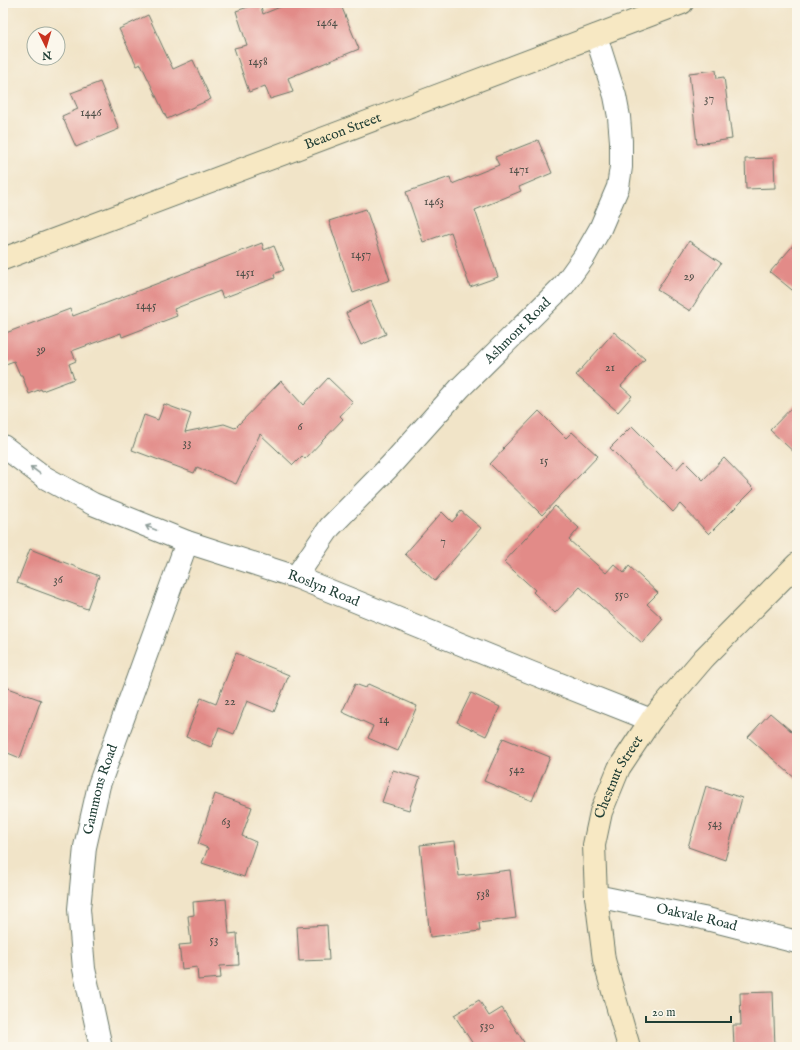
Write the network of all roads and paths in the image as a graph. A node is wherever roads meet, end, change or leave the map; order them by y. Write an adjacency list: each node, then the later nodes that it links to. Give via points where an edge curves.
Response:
1 (682, 3): 2 (main road, Beacon Street)
2 (596, 36): 3 (main road, Beacon Street); 7 (street, Ashmont Road, via 614,96 621,141 618,186 600,229 564,285 460,388 330,527)
3 (3, 259)
4 (3, 446): 5 (street, Roslyn Road, one-way to 4, via 93,504 44,477)
5 (187, 542): 7 (street, Roslyn Road); 11 (street, Gammons Road, via 99,785 85,847 80,909 84,969)
6 (797, 564): 8 (main road, Chestnut Street, via 704,658)
7 (296, 577): 8 (street, Roslyn Road)
8 (651, 720): 9 (main road, Chestnut Street, via 619,768 601,812 594,845)
9 (596, 896): 10 (street, Oakvale Road, via 703,918); 12 (main road, Chestnut Street, via 604,960)
10 (797, 942)
11 (101, 1047)
12 (629, 1047)

